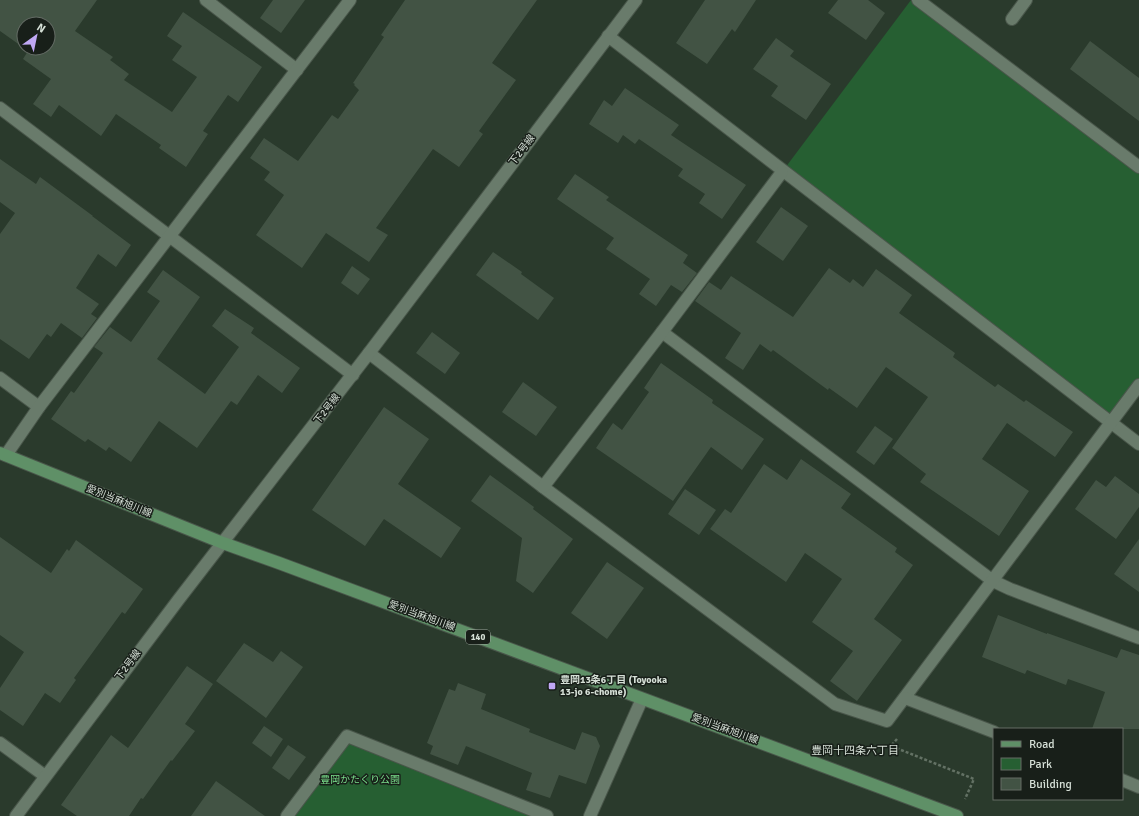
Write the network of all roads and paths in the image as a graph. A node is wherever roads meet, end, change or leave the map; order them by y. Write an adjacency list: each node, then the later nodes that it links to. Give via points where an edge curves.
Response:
1 (206, 0): 8 (street)
2 (350, 0): 8 (street)
3 (636, 0): 7 (street, 下2号線)
4 (918, 0): 10 (street)
5 (1026, 0): 6 (street)
6 (1012, 18)
7 (608, 36): 11 (street); 14 (street, 下2号線)
8 (297, 70): 12 (street)
9 (0, 108): 12 (street)
10 (1139, 167)
11 (782, 172): 13 (street); 19 (street)
12 (170, 236): 15 (street); 18 (street)
13 (662, 332): 22 (street); 24 (street)
14 (369, 353): 15 (street, 下2号線); 22 (street)
15 (353, 374): 23 (street, 下2号線)
16 (0, 378): 18 (street)
17 (1139, 385): 19 (street)
18 (39, 407): 21 (street)
19 (1110, 423): 20 (street); 24 (street)
20 (1139, 444)
21 (3, 454): 23 (main road, 愛別当麻旭川線 / 140)
22 (543, 487): 26 (street, via 835,704 887,721)
23 (223, 543): 27 (main road, 愛別当麻旭川線 / 140); 31 (street, 下2号線)
24 (993, 581): 25 (street); 26 (street)
25 (1139, 638)
26 (905, 698): 28 (street)
27 (642, 699): 38 (street); 39 (main road, 愛別当麻旭川線 / 140)
28 (993, 732)
29 (0, 743): 31 (street)
30 (891, 746): 32 (path)
31 (45, 776): 35 (street, 下2号線)
32 (974, 779)
33 (1123, 780): 34 (street)
34 (1139, 787)
35 (16, 816)
36 (287, 816): 37 (street, via 347,736)
37 (547, 816)
38 (590, 816)
39 (958, 816)

